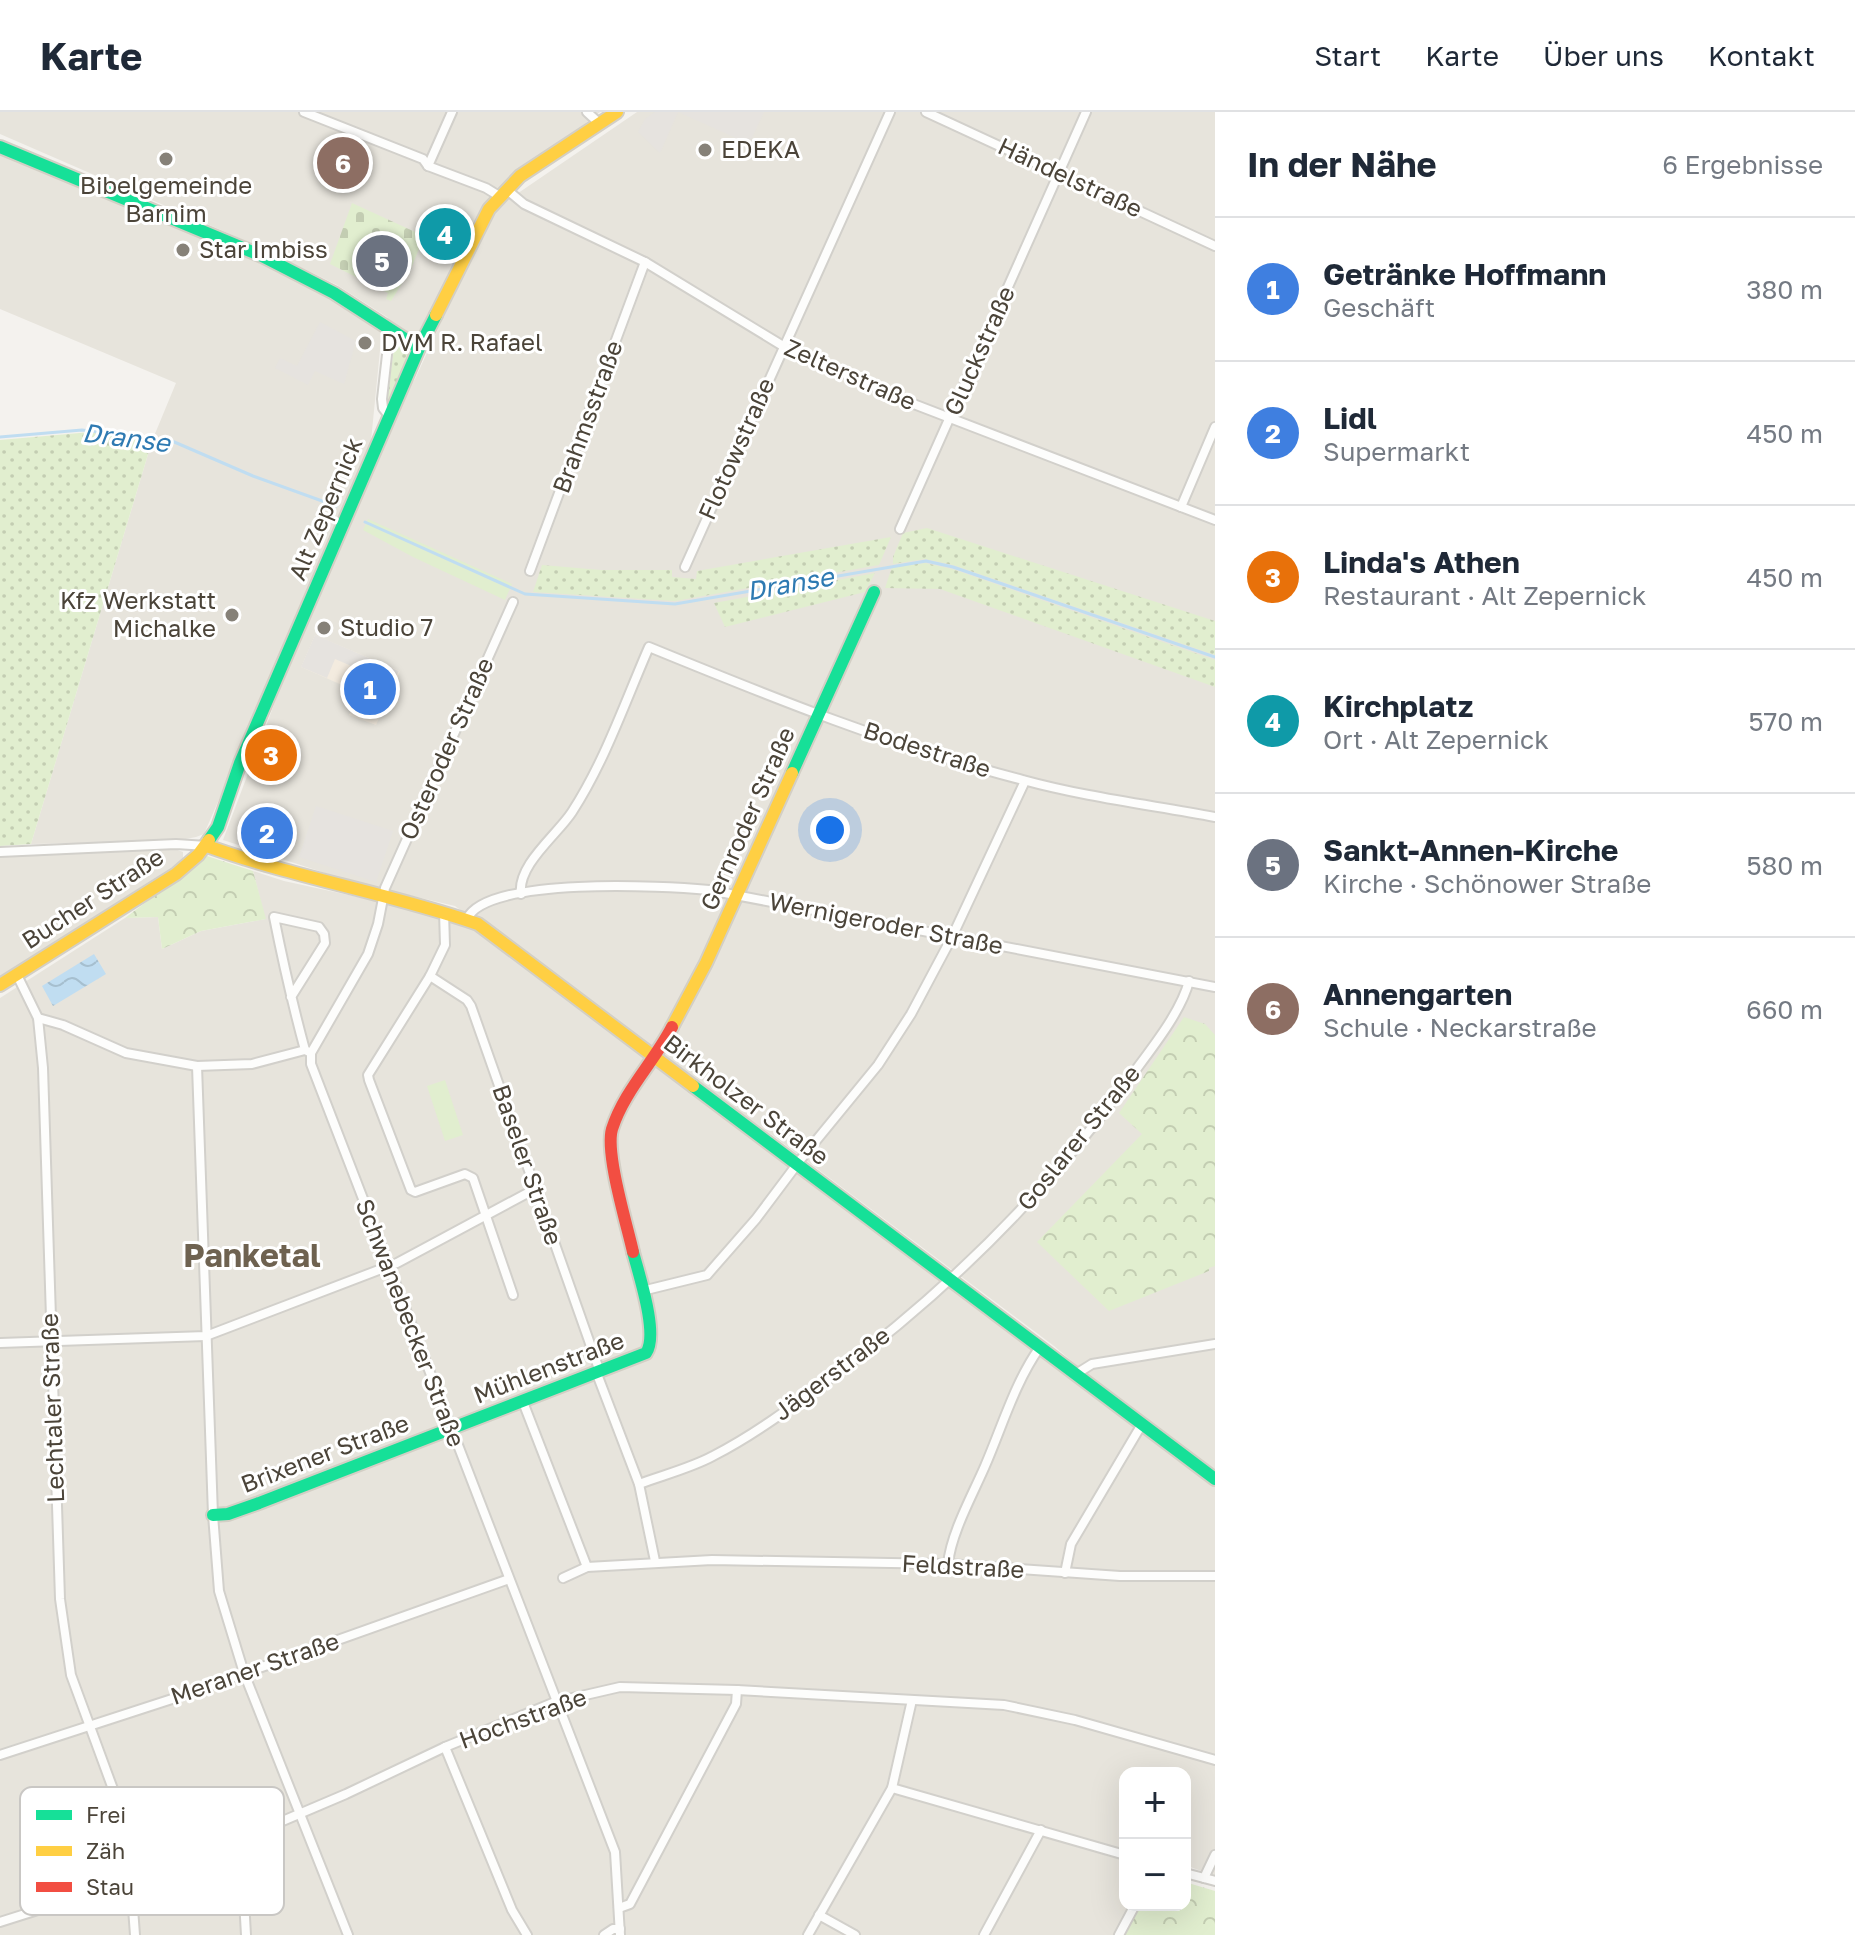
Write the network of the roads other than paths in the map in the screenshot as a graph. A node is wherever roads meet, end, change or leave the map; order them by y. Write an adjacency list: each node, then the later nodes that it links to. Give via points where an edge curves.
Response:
1 (304, 112): 10 (street, Zelterstraße, via 423,159)
2 (452, 112): 10 (street)
3 (587, 112): 8 (street)
4 (617, 112): 8 (street)
5 (890, 112): 16 (street, Flotowstraße)
6 (926, 112): 11 (street, Händelstraße)
7 (1086, 112): 11 (street, Gluckstraße)
8 (600, 124): 12 (street)
9 (0, 147): 15 (street, via 262,256)
10 (428, 166): 12 (street, Zelterstraße)
11 (1059, 173): 13 (street, Händelstraße); 19 (street, Gluckstraße)
12 (502, 193): 14 (street, Zelterstraße); 17 (street, Alt Zepernick)
13 (1215, 246)
14 (645, 262): 16 (street, Zelterstraße); 25 (street, Brahmsstraße)
15 (392, 331): 17 (street); 18 (street, via 382,399)
16 (783, 346): 19 (street, Zelterstraße); 24 (street, Flotowstraße)
17 (419, 348): 18 (street, Alt Zepernick)
18 (390, 417): 31 (street, Alt Zepernick)
19 (950, 418): 21 (street, Zelterstraße); 23 (street, Gluckstraße)
20 (1215, 427): 21 (street)
21 (1181, 507): 22 (street, Zelterstraße)
22 (1215, 520)
23 (900, 529)
24 (685, 567)
25 (530, 571)
26 (874, 592): 28 (street, Gernroder Straße)
27 (513, 602): 35 (street, Osteroder Straße)
28 (818, 714): 29 (street, Bodestraße); 33 (street, Bodestraße, via 649,647 586,788 522,874); 34 (street, Gernroder Straße)
29 (1025, 781): 30 (street, Bodestraße); 38 (street)
30 (1215, 817)
31 (207, 846): 32 (street); 35 (street, Birkholzer Straße); 39 (street, Bucher Straße, via 176,874)
32 (0, 852)
33 (521, 894): 34 (street, Wernigeroder Straße, via 627,886); 37 (street, Wernigeroder Straße, via 479,905)
34 (737, 896): 38 (street, Wernigeroder Straße); 47 (street, Gernroder Straße, via 693,990)
35 (382, 897): 36 (street, Birkholzer Straße); 46 (street, Osteroder Straße, via 368,954)
36 (444, 912): 37 (street, Birkholzer Straße); 40 (street, via 445,945)
37 (467, 919): 47 (street, Birkholzer Straße)
38 (952, 937): 41 (street, Wernigeroder Straße); 49 (street, via 878,1065)
39 (17, 975): 42 (street, Bucher Straße); 45 (street)
40 (430, 976): 50 (street, Baseler Straße, via 471,1006); 51 (street, via 369,1080 411,1190 470,1175)
41 (1189, 981): 43 (street, Wernigeroder Straße); 53 (street, Goslarer Straße, via 1142,1061 1079,1145)
42 (0, 985)
43 (1215, 987)
44 (291, 997): 44 (street, Schwanebecker Straße, via 284,970 274,917 319,927 324,934 325,943); 46 (street, Schwanebecker Straße)
45 (38, 1018): 48 (street, via 126,1053); 57 (street, Lechtaler Straße)
46 (308, 1052): 48 (street, via 252,1064); 52 (street, Schwanebecker Straße)
47 (653, 1058): 49 (street, Birkholzer Straße); 54 (street, Mühlenstraße, via 618,1114 610,1140)
48 (197, 1066): 56 (street)
49 (796, 1164): 53 (street, Birkholzer Straße); 54 (street, via 707,1275)
50 (535, 1189): 51 (street); 61 (street, Baseler Straße)
51 (487, 1215): 52 (street); 55 (street)
52 (389, 1266): 56 (street); 65 (street, Schwanebecker Straße)
53 (951, 1280): 60 (street, Birkholzer Straße); 67 (street, Jägerstraße, via 836,1374 711,1458)
54 (642, 1291): 61 (street, Mühlenstraße, via 651,1346 636,1359)
55 (513, 1295)
56 (206, 1336): 57 (street); 68 (street)
57 (50, 1342): 58 (street); 80 (street, Lechtaler Straße, via 60,1599 71,1675)
58 (0, 1343)
59 (1215, 1344): 62 (street, via 1092,1364)
60 (1040, 1347): 62 (street, Birkholzer Straße); 70 (street, via 977,1485)
61 (598, 1373): 63 (street, Mühlenstraße); 67 (street, Baseler Straße)
62 (1076, 1374): 64 (street, Birkholzer Straße)
63 (523, 1402): 65 (street, Mühlenstraße); 71 (street)
64 (1142, 1424): 66 (street, Birkholzer Straße); 72 (street, via 1071,1544)
65 (452, 1430): 68 (street, Brixener Straße, via 259,1503); 75 (street, Schwanebecker Straße)
66 (1215, 1479)
67 (639, 1484): 69 (street, Baseler Straße)
68 (213, 1515): 76 (street, via 219,1591)
69 (655, 1561): 70 (street, Feldstraße); 71 (street, Feldstraße)
70 (948, 1564): 72 (street, Feldstraße)
71 (587, 1567): 74 (street)
72 (1065, 1573): 73 (street, Feldstraße)
73 (1215, 1576)
74 (563, 1578)
75 (509, 1579): 76 (street, Meraner Straße); 79 (street, Schwanebecker Straße)
76 (244, 1673): 80 (street, Meraner Straße); 86 (street)
77 (737, 1690): 78 (street, Hochstraße); 79 (street, Hochstraße, via 620,1687); 94 (street, via 736,1704 630,1904)
78 (912, 1700): 83 (street, Hochstraße, via 1037,1710); 85 (street)
79 (555, 1702): 81 (street, Hochstraße); 94 (street, Schwanebecker Straße, via 615,1852)
80 (90, 1726): 82 (street, Meraner Straße); 84 (street, Lechtaler Straße)
81 (445, 1747): 86 (street, Hochstraße); 105 (street)
82 (0, 1755)
83 (1215, 1760)
84 (114, 1787)
85 (892, 1788): 88 (street); 99 (street)
86 (299, 1814): 87 (street, Hochstraße); 104 (street)
87 (284, 1820)
88 (1041, 1830): 89 (street); 109 (street)
89 (1119, 1853)
90 (1215, 1855): 92 (street)
91 (1191, 1875): 92 (street)
92 (1204, 1878): 93 (street)
93 (1215, 1881)
94 (619, 1908): 101 (street, Schwanebecker Straße)
95 (1132, 1911): 110 (street)
96 (22, 1915): 100 (street, Hochstraße)
97 (134, 1915): 102 (street)
98 (245, 1915): 103 (street)
99 (819, 1915): 107 (street); 108 (street)
100 (0, 1922)
101 (620, 1932): 106 (street, via 613,1929)
102 (135, 1935)
103 (246, 1935)
104 (348, 1935)
105 (527, 1935)
106 (604, 1935)
107 (808, 1935)
108 (855, 1935)
109 (984, 1935)
110 (1119, 1935)

